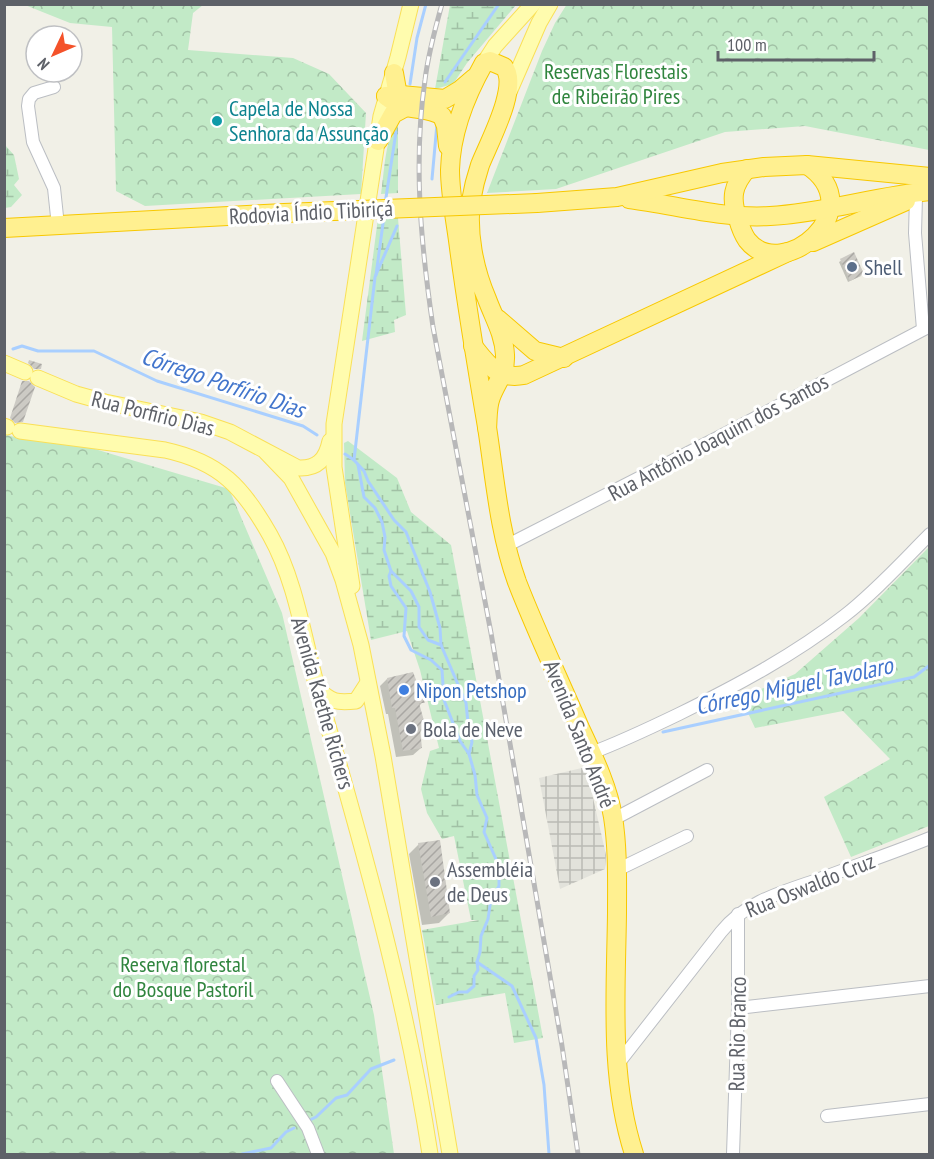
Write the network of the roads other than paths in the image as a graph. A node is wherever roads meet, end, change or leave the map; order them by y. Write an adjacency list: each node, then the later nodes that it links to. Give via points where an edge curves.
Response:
1 (411, 4): 5 (main road)
2 (533, 4): 4 (main road, via 495,46)
3 (550, 4): 7 (main road)
4 (481, 69): 7 (highway, via 490,61 508,71); 8 (highway, via 460,90 444,99); 11 (highway, via 460,117)
5 (394, 73): 8 (highway)
6 (54, 87): 23 (street, via 34,93 28,106 33,142 54,188)
7 (506, 98): 29 (highway, via 479,167 470,222 476,267)
8 (397, 100): 9 (highway); 11 (highway, Avenida Santo André, via 442,116)
9 (378, 141): 38 (main road, Avenida Kaethe Richers)
10 (807, 165): 12 (highway, Rodovia Índio Tibiriçá); 13 (highway, Rodovia Índio Tibiriçá); 14 (highway)
11 (450, 169): 32 (highway, Avenida Santo André)
12 (747, 169): 15 (highway); 17 (highway, Rodovia Índio Tibiriçá)
13 (930, 177)
14 (827, 186): 18 (highway); 20 (highway, via 821,202)
15 (733, 195): 21 (highway); 22 (highway, via 744,206)
16 (919, 196): 18 (highway, Rodovia Índio Tibiriçá, via 908,193); 26 (highway); 30 (street, via 909,213 915,233)
17 (617, 197): 19 (highway, Rodovia Índio Tibiriçá); 23 (highway, Rodovia Índio Tibiriçá, bridge)
18 (830, 210): 20 (highway, Rodovia Índio Tibiriçá); 26 (highway, via 826,223)
19 (708, 212): 21 (highway, Rodovia Índio Tibiriçá); 25 (highway, via 731,222)
20 (806, 213): 22 (highway, Rodovia Índio Tibiriçá)
21 (737, 216): 22 (highway, Rodovia Índio Tibiriçá); 25 (highway)
22 (769, 217)
23 (58, 226): 24 (highway, Rodovia Índio Tibiriçá)
24 (4, 228)
25 (746, 238): 27 (highway, via 765,251); 28 (highway, via 744,265)
26 (809, 244): 27 (highway)
27 (788, 252): 28 (highway)
28 (732, 280): 33 (highway)
29 (495, 316): 31 (highway); 33 (highway, via 535,351)
30 (926, 328): 43 (street, Rua Antônio Joaquim dos Santos)
31 (504, 343): 32 (highway, via 500,350 488,354); 36 (highway)
32 (472, 344): 36 (highway); 40 (highway, Avenida Santo André)
33 (564, 358): 36 (highway, via 524,375)
34 (4, 363): 35 (main road, Rua Porfirio Dias)
35 (28, 374): 37 (main road, via 12,372); 41 (main road, Rua Porfirio Dias, via 76,394 201,422 230,432)
36 (503, 375): 40 (highway, Avenida Santo André, via 490,399)
37 (4, 376)
38 (334, 424): 41 (main road, via 326,455 314,467 298,468); 44 (main road, Avenida Kaethe Richers, via 334,467)
39 (11, 428): 46 (main road, Avenida Kaethe Richers, via 183,454 231,479 271,536 286,568)
40 (487, 429): 43 (highway, Avenida Santo André)
41 (266, 452): 44 (main road, Avenida Kaethe Richers, via 291,478 333,553)
42 (930, 534): 47 (street, via 864,599 810,640 718,695 618,744)
43 (507, 546): 47 (highway, Avenida Santo André, via 528,609)
44 (361, 645): 45 (main road, Avenida Kaethe Richers)
45 (368, 684): 46 (main road, via 356,701 346,702 329,700); 62 (main road, Avenida Kaethe Richers, via 386,768)
46 (317, 688): 61 (main road, Avenida Kaethe Richers, via 389,950)
47 (591, 753): 49 (highway, Avenida Santo André)
48 (707, 770): 49 (street)
49 (614, 819): 52 (highway, Avenida Santo André)
50 (687, 836): 52 (street)
51 (930, 838): 53 (street, Rua Oswaldo Cruz, via 779,894)
52 (617, 870): 56 (highway, Avenida Santo André)
53 (738, 914): 55 (street, Rua Rio Branco); 56 (street, Rua Oswaldo Cruz)
54 (930, 986): 55 (street)
55 (738, 1008): 64 (street, Rua Rio Branco)
56 (617, 1066): 63 (highway, Avenida Santo André)
57 (277, 1081): 60 (street, via 308,1128)
58 (930, 1104): 59 (street)
59 (827, 1116)
60 (318, 1155)
61 (430, 1155)
62 (450, 1155)
63 (634, 1155)
64 (734, 1155)

